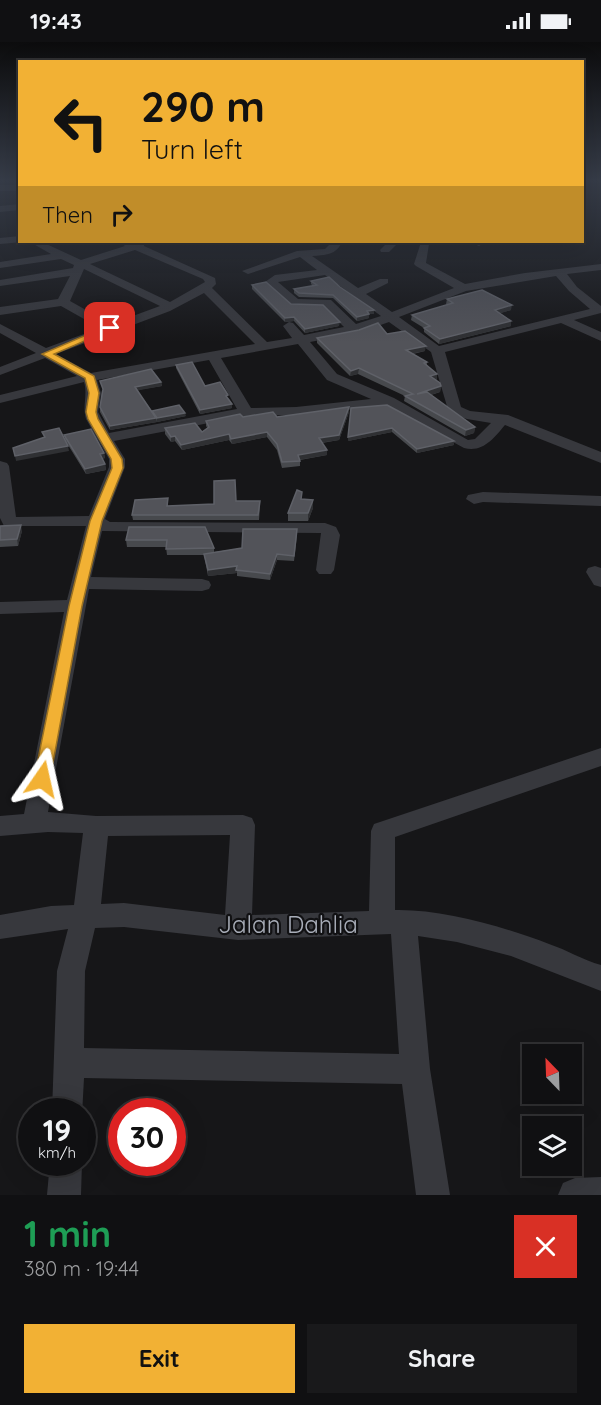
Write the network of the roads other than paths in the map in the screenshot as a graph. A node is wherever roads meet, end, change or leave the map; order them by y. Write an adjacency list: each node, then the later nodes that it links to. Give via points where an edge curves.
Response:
1 (18, 239): 2 (street)
2 (0, 241)
3 (37, 243): 10 (street)
4 (336, 243): 9 (street, via 327,252)
5 (393, 243): 8 (street)
6 (131, 244): 12 (street); 19 (street, via 207,277 211,280)
7 (424, 244): 20 (street, via 420,264)
8 (385, 250)
9 (301, 253): 14 (street); 16 (street)
10 (64, 255): 11 (street); 12 (street)
11 (0, 265)
12 (79, 267): 18 (street); 22 (street); 23 (street)
13 (601, 267): 15 (street)
14 (248, 271)
15 (558, 271): 20 (street); 25 (street)
16 (325, 272): 21 (street); 31 (street, via 275,278 271,282 295,303 330,305)
17 (384, 281): 21 (street)
18 (0, 282)
19 (205, 288): 23 (street); 34 (street)
20 (463, 288): 26 (street)
21 (358, 294): 26 (street)
22 (63, 302): 24 (street); 30 (street)
23 (169, 306): 30 (street)
24 (0, 311)
25 (600, 311): 27 (street)
26 (392, 316): 31 (street); 35 (street)
27 (562, 319): 32 (street); 35 (street)
28 (289, 326): 33 (street)
29 (0, 328): 36 (street)
30 (110, 328): 36 (street)
31 (354, 330): 33 (street)
32 (601, 337)
33 (301, 340): 34 (street); 41 (street, via 332,377)
34 (265, 346): 37 (street)
35 (437, 350): 43 (street, via 454,410)
36 (46, 354): 38 (street); 39 (street)
37 (213, 356): 39 (street); 42 (street)
38 (0, 370)
39 (89, 376): 40 (street); 44 (street, via 94,393 91,412)
40 (0, 399)
41 (389, 401): 42 (street, via 296,411); 43 (street, via 468,446 482,442)
42 (246, 411): 44 (street)
43 (503, 418): 45 (street)
44 (106, 438): 49 (street, via 117,459 117,468)
45 (601, 458)
46 (1, 466): 50 (street)
47 (474, 500): 48 (street, via 483,497)
48 (601, 501)
49 (96, 521): 50 (street); 51 (street, via 107,527 325,528 331,535); 52 (street)
50 (5, 523)
51 (325, 570)
52 (82, 583): 53 (street); 54 (street)
53 (202, 585)
54 (75, 606): 55 (street); 57 (street)
55 (0, 608)
56 (601, 757): 61 (street, via 383,831)
57 (34, 822): 58 (street); 59 (street)
58 (0, 826)
59 (96, 826): 60 (street); 63 (street, via 243,825)
60 (85, 916): 62 (street, Jalan Dahlia); 63 (street, Jalan Dahlia, via 124,915); 65 (street, via 71,970)
61 (393, 923): 63 (street, Jalan Dahlia); 64 (street, Jalan Dahlia, via 478,935 547,955); 66 (street)
62 (0, 927)
63 (238, 928)
64 (601, 978)
65 (69, 1063): 66 (street); 67 (street)
66 (415, 1069): 71 (street)
67 (68, 1098)
68 (65, 1176): 70 (street)
69 (601, 1194): 72 (street)
70 (64, 1195)
71 (433, 1195)
72 (576, 1195)

